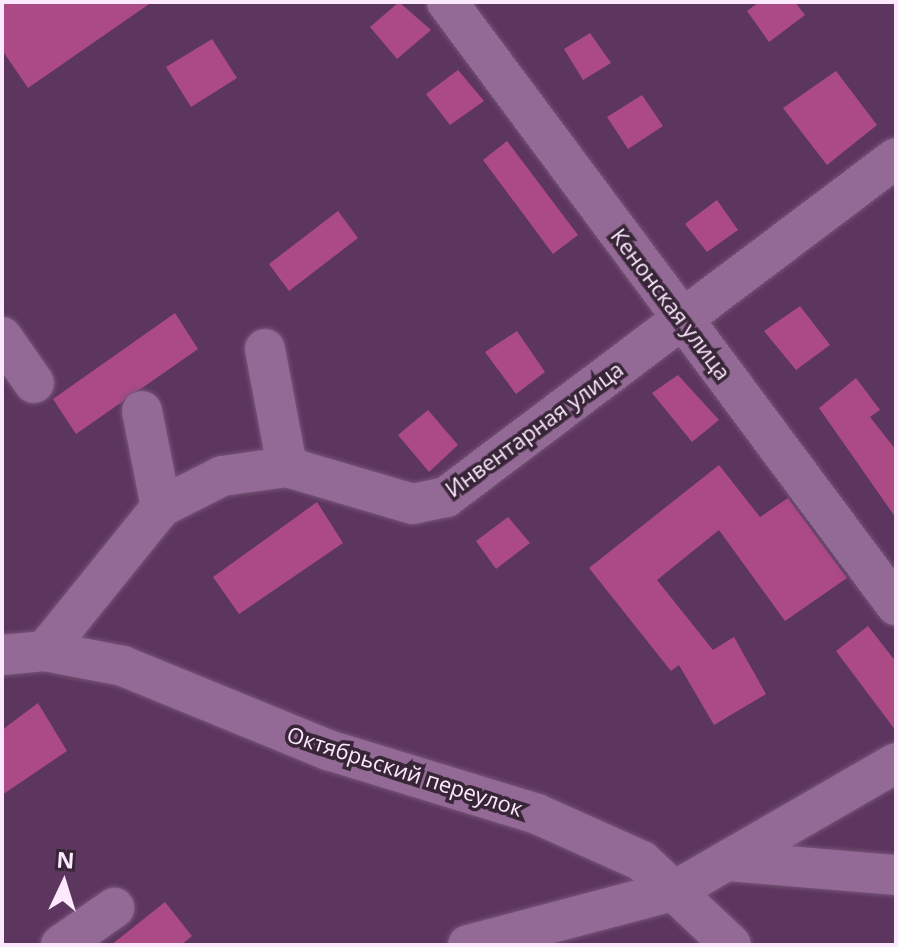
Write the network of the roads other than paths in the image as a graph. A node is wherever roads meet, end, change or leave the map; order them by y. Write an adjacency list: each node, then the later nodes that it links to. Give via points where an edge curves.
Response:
1 (447, 2): 3 (street, Кенонская улица)
2 (896, 158): 3 (street, Инвентарная улица)
3 (683, 319): 8 (street, Инвентарная улица, via 446,497 413,504); 10 (street, Кенонская улица)
4 (2, 337): 6 (street)
5 (265, 349): 8 (street)
6 (34, 383)
7 (142, 411): 9 (street)
8 (287, 467): 9 (street, Инвентарная улица, via 222,476)
9 (161, 507): 11 (street, Инвентарная улица)
10 (896, 605)
11 (45, 651): 12 (street, Октябрьский переулок); 16 (street, Октябрьский переулок, via 123,666 328,750 537,814 642,861)
12 (2, 655)
13 (896, 763): 14 (street)
14 (728, 861): 15 (street); 16 (street)
15 (896, 875)
16 (676, 890): 19 (street); 20 (street, Октябрьский переулок)
17 (114, 908): 18 (street)
18 (61, 945)
19 (468, 945)
20 (731, 945)

